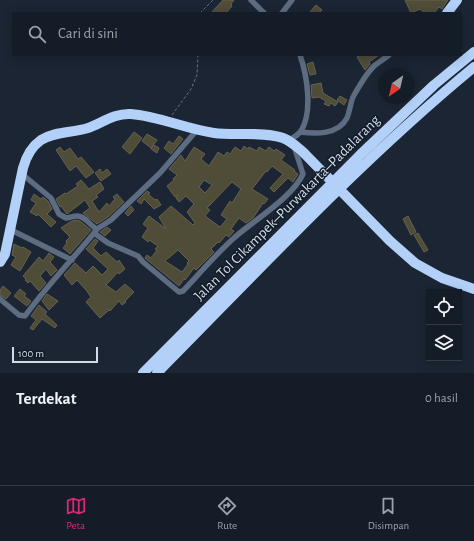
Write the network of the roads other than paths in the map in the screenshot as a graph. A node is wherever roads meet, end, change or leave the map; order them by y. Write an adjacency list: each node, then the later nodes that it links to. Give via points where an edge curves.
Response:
1 (251, 0): 4 (street)
2 (292, 0): 5 (street)
3 (457, 0): 6 (highway)
4 (263, 12)
5 (283, 12)
6 (448, 12)
7 (474, 52): 23 (highway, Jalan Tol Cikampek–Purwakarta–Padalarang, via 434,86 285,230)
8 (300, 56): 14 (street, via 307,78 308,97 305,123)
9 (388, 56): 14 (street, via 373,67 356,92 342,124 331,131)
10 (460, 56): 12 (highway)
11 (474, 67): 24 (highway, Jalan Tol Cikampek–Purwakarta–Padalarang, via 367,162)
12 (474, 72)
13 (197, 130): 15 (highway, via 235,135 273,135); 16 (highway, via 147,116 128,114 110,117 88,128 47,137 40,141 26,158); 18 (street, via 160,173 111,220)
14 (300, 132): 15 (street)
15 (291, 142): 18 (street, via 303,174 297,184 233,239 183,291 174,289 138,256 108,243); 21 (highway, via 414,263 442,278)
16 (21, 174): 17 (highway); 18 (street, via 51,198 60,214 66,218 83,217)
17 (9, 229): 19 (street); 20 (highway, via 5,254)
18 (95, 231): 19 (street)
19 (72, 260): 22 (street, via 25,316 19,315)
20 (0, 262)
21 (474, 289)
22 (0, 299)
23 (143, 373)
24 (157, 373)

